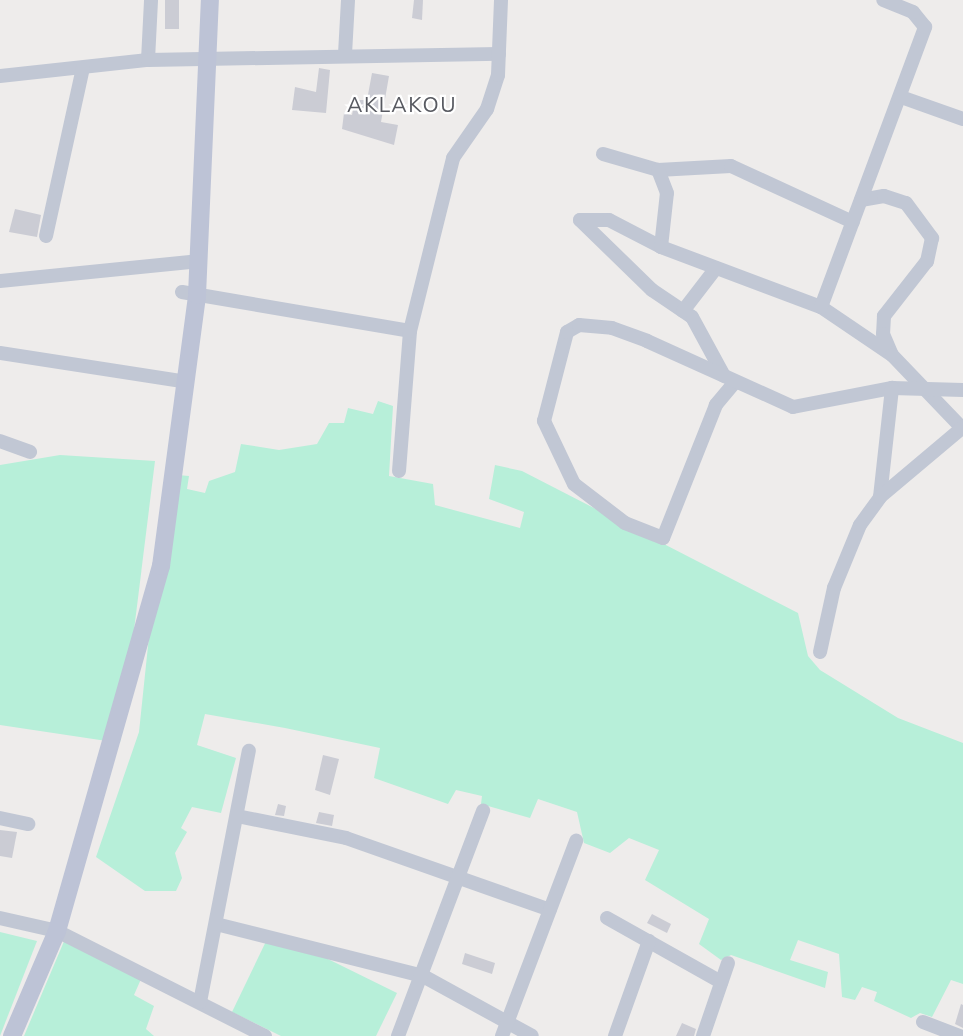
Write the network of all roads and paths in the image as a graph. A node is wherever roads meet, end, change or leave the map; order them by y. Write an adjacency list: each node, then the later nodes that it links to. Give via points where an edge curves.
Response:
1 (151, 0): 9 (street)
2 (210, 0): 8 (street)
3 (348, 0): 6 (street)
4 (501, 0): 7 (street)
5 (883, 0): 12 (street, via 913,12 925,27)
6 (345, 54): 7 (street); 8 (street)
7 (499, 54): 26 (street, via 487,109 453,158)
8 (209, 58): 9 (street); 20 (street)
9 (148, 60): 10 (street)
10 (82, 68): 11 (street); 18 (street)
11 (0, 76)
12 (901, 97): 13 (street); 16 (street)
13 (963, 119)
14 (603, 154): 15 (street)
15 (657, 170): 17 (street, via 732,166); 19 (street, via 667,193)
16 (861, 200): 17 (street); 28 (street, via 884,196 906,203 932,238 927,261 884,316 883,334)
17 (853, 222): 24 (street)
18 (46, 236)
19 (661, 247): 21 (street); 25 (street, via 609,220 580,219 652,290)
20 (200, 261): 22 (street); 23 (street)
21 (716, 268): 24 (street); 25 (street)
22 (0, 281)
23 (190, 294): 26 (street); 30 (street)
24 (821, 307): 28 (street)
25 (683, 311): 29 (street, via 702,330)
26 (410, 331): 37 (street)
27 (0, 353): 30 (street)
28 (892, 355): 31 (street)
29 (730, 379): 29 (street, via 612,328 575,326 567,332 544,421 574,484 625,524 663,538); 32 (street, via 793,407)
30 (187, 382): 51 (street, via 161,566)
31 (922, 386): 32 (street); 33 (street); 34 (street)
32 (892, 388): 38 (street)
33 (963, 390)
34 (963, 428): 38 (street)
35 (0, 441): 36 (street)
36 (30, 452)
37 (399, 471)
38 (880, 497): 39 (street, via 860,525 834,588)
39 (820, 652)
40 (249, 751): 42 (street)
41 (483, 811): 46 (street)
42 (237, 816): 46 (street, via 346,838); 50 (street)
43 (0, 818): 44 (street)
44 (28, 824)
45 (576, 841): 47 (street)
46 (458, 878): 47 (street); 54 (street)
47 (550, 910): 58 (street)
48 (0, 918): 51 (street)
49 (607, 918): 52 (street)
50 (216, 924): 54 (street); 56 (street)
51 (57, 931): 56 (street); 59 (street)
52 (648, 941): 55 (street); 63 (street)
53 (728, 963): 55 (street)
54 (423, 976): 58 (street); 61 (street)
55 (722, 982): 64 (street)
56 (200, 1002): 60 (street)
57 (923, 1022): 65 (street)
58 (505, 1030): 62 (street)
59 (12, 1036)
60 (265, 1036)
61 (398, 1036)
62 (532, 1036)
63 (615, 1036)
64 (704, 1036)
65 (960, 1036)

